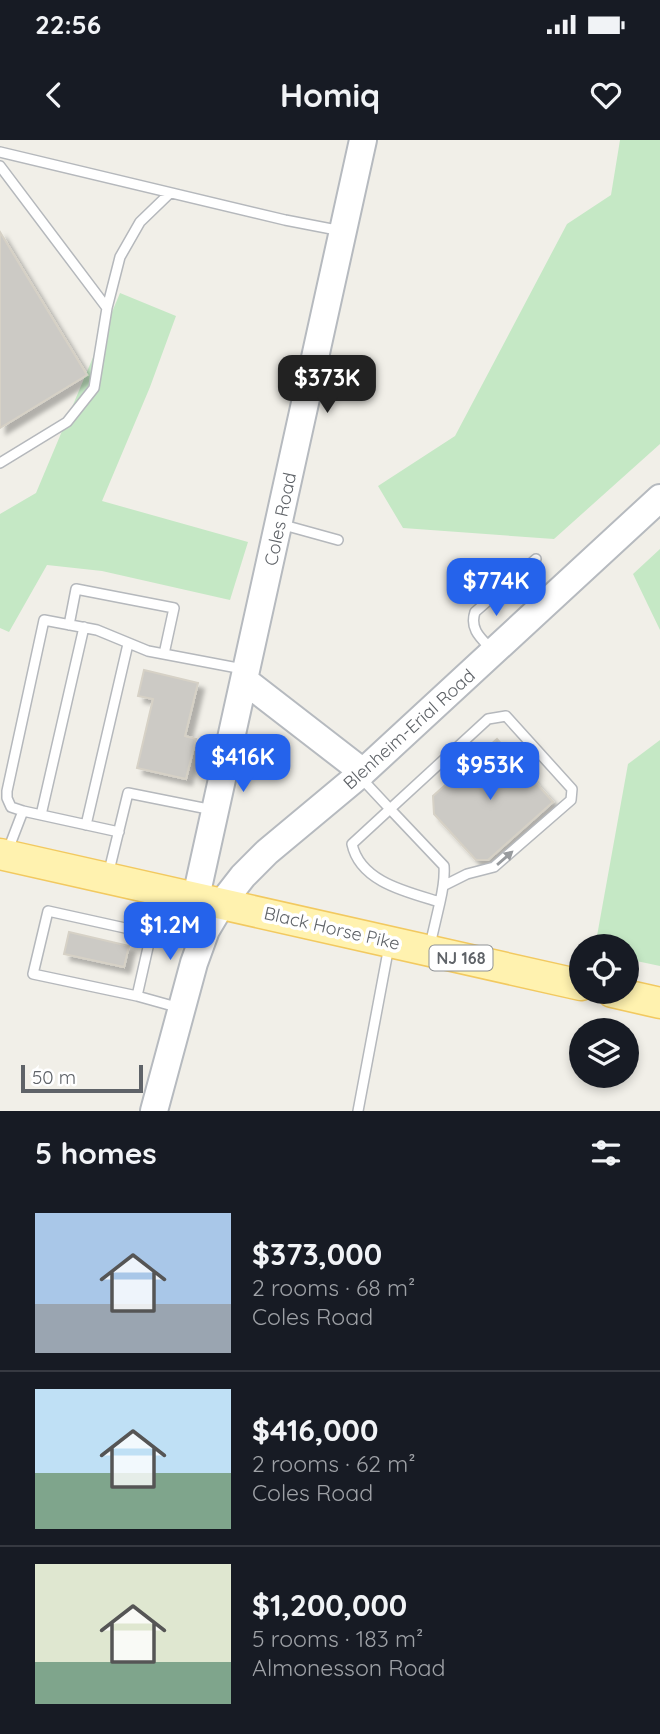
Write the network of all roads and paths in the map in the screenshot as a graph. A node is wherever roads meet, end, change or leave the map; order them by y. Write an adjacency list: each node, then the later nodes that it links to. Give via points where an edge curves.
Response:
1 (363, 140): 5 (street, Coles Road)
2 (0, 152): 4 (lane)
3 (0, 166): 6 (lane)
4 (170, 193): 5 (lane); 6 (lane, via 140,222 120,257)
5 (343, 231): 9 (street, Coles Road)
6 (107, 309): 7 (lane, via 94,388 67,422)
7 (0, 463)
8 (660, 498): 15 (street, Blenheim-Erial Road)
9 (279, 524): 10 (lane); 17 (street, Coles Road)
10 (338, 540)
11 (537, 559): 15 (lane, via 475,612 474,630)
12 (69, 625): 13 (lane); 16 (lane, via 76,589 174,608); 21 (lane, via 44,620 7,791 12,807)
13 (84, 627): 14 (lane); 22 (lane)
14 (128, 644): 16 (lane); 23 (lane)
15 (494, 652): 18 (street, Blenheim-Erial Road)
16 (164, 654): 17 (lane)
17 (245, 675): 18 (street); 20 (street, Coles Road)
18 (361, 774): 19 (lane); 28 (street, Blenheim-Erial Road)
19 (390, 808): 27 (lane, via 444,866); 27 (lane, one-way to 19, via 494,867 571,800 572,789 506,716 488,719); 29 (lane, via 352,844 354,856 390,887)
20 (215, 810): 24 (lane, via 128,793); 28 (street, Coles Road)
21 (23, 811): 22 (lane); 25 (lane)
22 (41, 815): 23 (lane)
23 (86, 825): 24 (lane)
24 (119, 832): 26 (lane)
25 (3, 855): 26 (main road, Black Horse Pike / NJ 168)
26 (108, 878): 28 (main road, Black Horse Pike / NJ 168)
27 (443, 886): 29 (lane)
28 (209, 900): 30 (main road, Black Horse Pike / NJ 168); 36 (street, via 206,930)
29 (440, 902): 31 (lane)
30 (390, 941): 31 (main road, Black Horse Pike / NJ 168); 38 (lane)
31 (429, 950): 32 (main road, Black Horse Pike / NJ 168)
32 (569, 982)
33 (137, 996): 33 (lane, via 149,943 134,930 48,911 33,974); 36 (lane)
34 (639, 998): 35 (main road)
35 (660, 1003)
36 (181, 1009): 37 (street)
37 (154, 1111)
38 (358, 1111)

